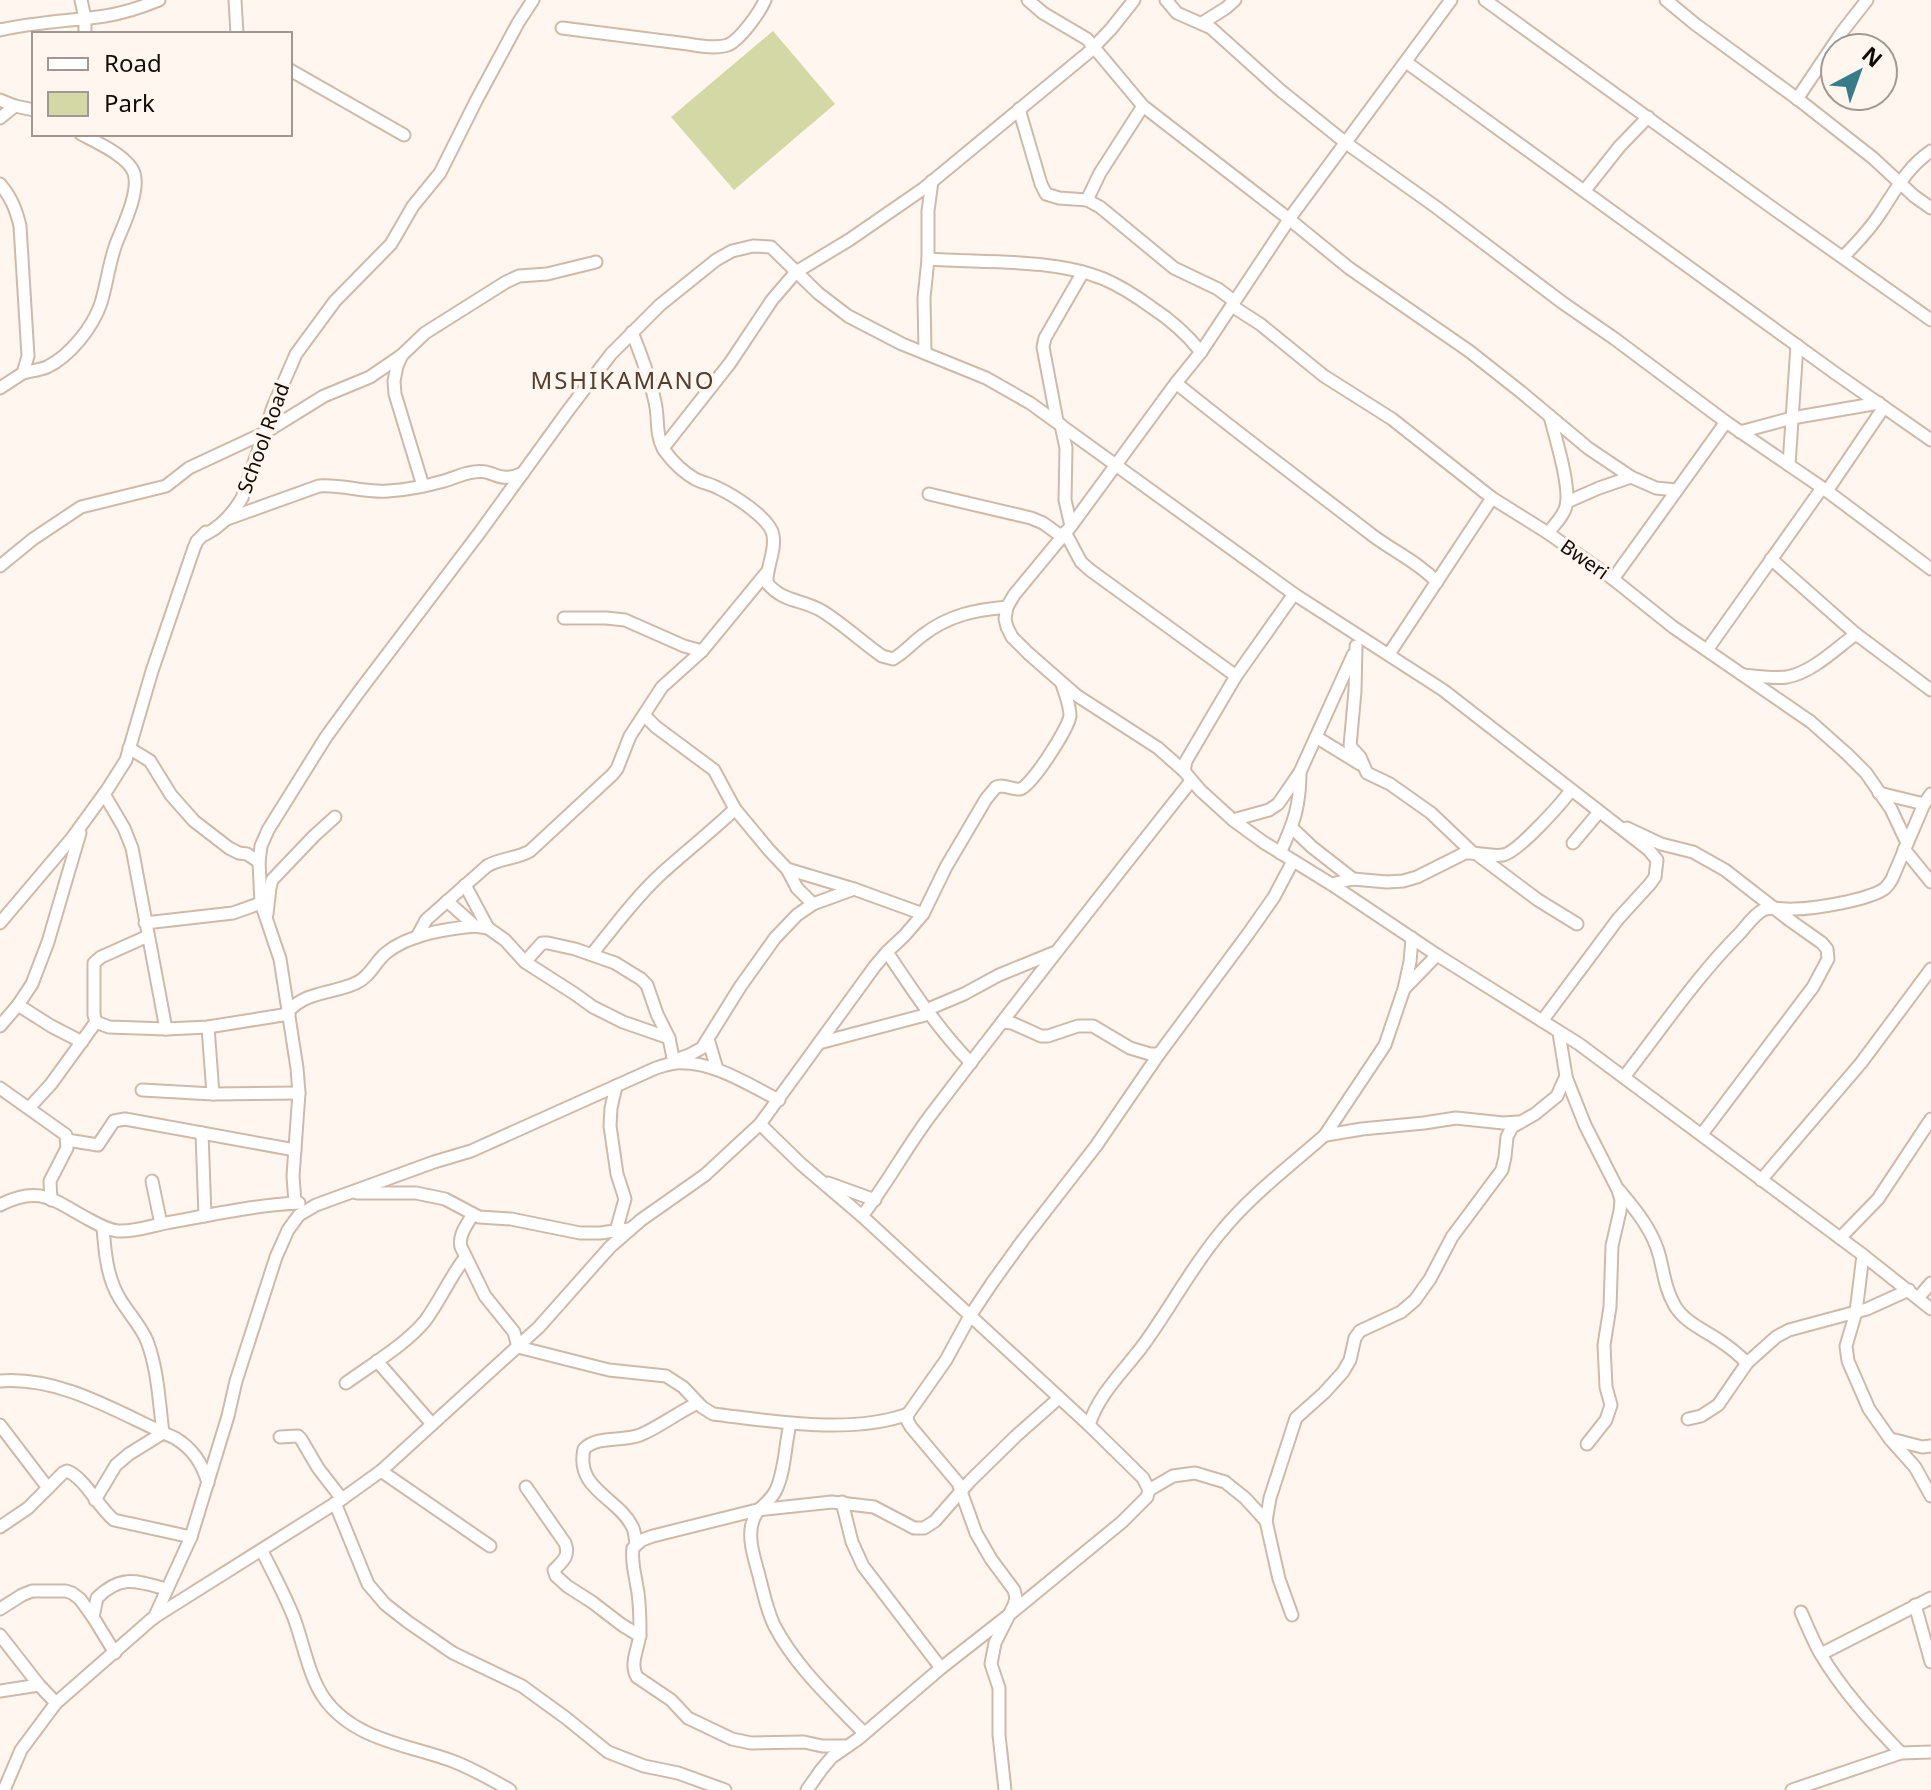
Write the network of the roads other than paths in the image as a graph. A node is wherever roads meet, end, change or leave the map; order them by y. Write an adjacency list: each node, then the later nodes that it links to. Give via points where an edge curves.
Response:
1 (81, 0): 14 (street)
2 (159, 0): 14 (street)
3 (235, 0): 19 (street)
4 (533, 0): 63 (street, School Road, via 440,173 391,244 335,301 296,354)
5 (765, 0): 16 (street, via 760,13 728,45)
6 (1028, 0): 20 (street)
7 (1134, 0): 20 (street)
8 (1166, 0): 15 (street, via 1177,13)
9 (1235, 0): 15 (street)
10 (1451, 0): 21 (street)
11 (1485, 0): 29 (street)
12 (1666, 0): 23 (street)
13 (1867, 0): 23 (street)
14 (85, 18): 17 (street); 18 (street)
15 (1202, 23): 33 (street)
16 (562, 28)
17 (0, 30)
18 (85, 32)
19 (237, 32)
20 (1094, 47): 26 (street); 27 (street)
21 (1406, 62): 33 (street); 38 (street)
22 (292, 71): 31 (street)
23 (1797, 99): 36 (street)
24 (0, 100): 25 (street)
25 (15, 106): 28 (street); 30 (street)
26 (1143, 106): 39 (street); 41 (street)
27 (1019, 109): 35 (street); 39 (street, via 1046,194)
28 (32, 110)
29 (1648, 117): 38 (street); 42 (street)
30 (0, 118)
31 (404, 135)
32 (84, 136): 54 (street, via 130,165 136,183 132,199 94,322 54,362)
33 (1346, 143): 41 (street); 60 (street)
34 (1931, 151): 36 (street)
35 (932, 181): 43 (street); 45 (street)
36 (1900, 182): 40 (street); 42 (street, via 1872,226)
37 (0, 184): 54 (street, via 20,226 28,356)
38 (1585, 190): 50 (street)
39 (1087, 200): 47 (street, Bweri, via 1174,268 1218,289)
40 (1931, 208)
41 (1289, 219): 47 (street); 58 (street)
42 (1843, 257): 48 (street)
43 (928, 259): 46 (street); 52 (street)
44 (596, 262): 53 (street, via 506,282 425,333)
45 (796, 272): 49 (street, via 771,247 732,251); 52 (street, via 848,316); 65 (street)
46 (1083, 272): 51 (street, via 1106,279 1156,310); 61 (street, via 1043,347)
47 (1233, 304): 51 (street); 75 (street, Bweri)
48 (1931, 320)
49 (632, 332): 65 (street, via 655,400); 68 (street)
50 (1797, 345): 57 (street); 59 (street)
51 (1201, 352): 55 (street)
52 (925, 353): 61 (street, via 986,378)
53 (402, 355): 63 (street); 70 (street, via 395,394)
54 (23, 373): 56 (street)
55 (1176, 383): 66 (street); 86 (street)
56 (0, 388)
57 (1882, 405): 59 (street); 64 (street); 72 (street)
58 (1550, 415): 69 (street); 76 (street)
59 (1792, 418): 62 (street); 67 (street)
60 (1726, 422): 62 (street); 73 (street)
61 (1059, 423): 66 (street); 79 (street, via 1066,448)
62 (1740, 432): 67 (street)
63 (264, 433): 78 (street, School Road, via 242,498); 82 (street, via 189,468 166,486 81,507)
64 (1931, 440)
65 (663, 448): 84 (street, via 696,480 733,496 770,527 773,552)
66 (1116, 464): 79 (street); 87 (street)
67 (1789, 465): 72 (street)
68 (523, 473): 70 (street, via 505,479 471,472); 122 (street, via 328,735 268,830)
69 (1631, 477): 71 (street); 76 (street)
70 (423, 486): 78 (street, via 385,491 319,486)
71 (1656, 488): 73 (street); 77 (street)
72 (1825, 489): 81 (street); 83 (street)
73 (1676, 490): 77 (street)
74 (929, 494): 79 (street)
75 (1492, 498): 80 (street, Bweri); 86 (street)
76 (1567, 502): 80 (street)
77 (1665, 505): 85 (street)
78 (225, 520): 101 (street, School Road, via 194,548)
79 (1066, 531): 88 (street); 96 (street, via 1090,570)
80 (1548, 533): 85 (street, Bweri)
81 (1771, 559): 90 (street); 92 (street)
82 (0, 566)
83 (1931, 569)
84 (767, 572): 88 (street, via 767,583 784,598 824,612 893,659 938,623 971,611); 93 (street)
85 (1613, 579): 92 (street, Bweri)
86 (1437, 582): 94 (street)
87 (1294, 594): 91 (street); 96 (street)
88 (1007, 607): 97 (street, via 1012,637)
89 (564, 618): 93 (street, via 625,620)
90 (1856, 634): 95 (street, via 1789,677); 98 (street)
91 (1358, 642): 94 (street); 100 (street); 102 (street, via 1350,746)
92 (1707, 650): 95 (street, Bweri)
93 (702, 651): 99 (street, via 662,687)
94 (1389, 654): 105 (street)
95 (1742, 675): 106 (street, Bweri, via 1823,732 1856,762)
96 (1236, 676): 104 (street, via 1186,761)
97 (1062, 684): 104 (street, via 1145,738); 133 (street, via 1070,716 1064,732 1024,788 1001,786 991,792)
98 (1931, 690)
99 (644, 715): 109 (street, via 714,770); 127 (street, via 612,775 530,851 497,860)
100 (1316, 737): 102 (street); 103 (street)
101 (129, 748): 107 (street, School Road); 122 (street, via 150,761 194,821 229,848)
102 (1363, 767): 120 (street, via 1431,813)
103 (1300, 772): 113 (street, via 1278,804); 116 (street, via 1299,803)
104 (1188, 776): 113 (street); 144 (street)
105 (1571, 790): 110 (street); 111 (street)
106 (1879, 793): 108 (street); 118 (street, Bweri)
107 (104, 794): 114 (street, School Road); 135 (street, via 132,848)
108 (1927, 799): 118 (street)
109 (735, 809): 123 (street); 145 (street, via 660,875)
110 (1595, 809): 111 (street); 115 (street); 117 (street)
111 (1556, 810): 120 (street, via 1511,853)
112 (335, 817): 136 (street, via 272,880)
113 (1233, 820): 119 (street)
114 (84, 822): 134 (street, School Road); 150 (street, via 48,942)
115 (1616, 824): 132 (street, via 1693,852); 153 (street, via 1657,860 1655,877)
116 (1291, 827): 119 (street); 124 (street)
117 (1573, 843)
118 (1905, 846): 125 (street, Bweri); 132 (street, via 1887,887 1874,894 1803,909)
119 (1280, 853): 121 (street)
120 (1474, 853): 124 (street, via 1403,881); 137 (street)
121 (1293, 861): 126 (street); 164 (street, via 1274,897)
122 (259, 862): 130 (street)
123 (787, 869): 128 (street); 131 (street)
124 (1353, 879): 126 (street)
125 (1931, 882)
126 (1331, 884): 142 (street)
127 (465, 885): 129 (street); 139 (street)
128 (854, 889): 131 (street); 133 (street)
129 (447, 901): 138 (street); 141 (street)
130 (261, 903): 135 (street, via 233,913); 136 (street)
131 (813, 904): 161 (street, via 775,938)
132 (1775, 908): 169 (street, via 1760,912 1722,950); 181 (street, via 1822,943 1828,959 1813,987)
133 (923, 914): 143 (street)
134 (0, 923)
135 (145, 923): 140 (street)
136 (266, 923): 152 (street, via 280,959)
137 (1577, 924)
138 (475, 926): 139 (street); 141 (street)
139 (488, 928): 147 (street)
140 (148, 936): 154 (street, via 94,963); 158 (street)
141 (417, 937): 152 (street, via 387,952 361,981 302,999)
142 (1412, 938): 146 (street); 149 (street)
143 (887, 952): 151 (street); 163 (street)
144 (1057, 952): 151 (street); 155 (street)
145 (592, 954): 147 (street, via 545,943); 160 (street, via 647,985)
146 (1437, 955): 149 (street); 153 (street)
147 (525, 962): 160 (street, via 593,1007)
148 (1931, 969): 185 (street, via 1861,1063)
149 (1404, 989): 182 (street, via 1385,1045)
150 (18, 1005): 156 (street); 162 (street)
151 (927, 1012): 163 (street); 166 (street)
152 (289, 1013): 157 (street); 173 (street)
153 (1542, 1021): 159 (street)
154 (96, 1022): 158 (street); 162 (street)
155 (1002, 1022): 164 (street, via 1041,1036 1093,1026 1130,1048); 166 (street)
156 (0, 1026)
157 (208, 1027): 158 (street); 174 (street)
158 (166, 1029)
159 (1559, 1033): 168 (street); 169 (street)
160 (669, 1038): 165 (street)
161 (708, 1039): 165 (street, via 696,1052); 167 (street)
162 (82, 1042): 176 (street)
163 (819, 1043): 175 (street)
164 (1159, 1054): 209 (street)
165 (674, 1062): 167 (street); 170 (street)
166 (971, 1063): 191 (street)
167 (717, 1069): 175 (street)
168 (1566, 1076): 178 (street, via 1547,1106); 188 (street)
169 (1624, 1077): 181 (street)
170 (616, 1086): 189 (street, via 471,1151); 201 (street, via 610,1126 625,1199)
171 (0, 1088): 176 (street)
172 (142, 1090): 174 (street)
173 (299, 1093): 174 (street); 184 (street)
174 (213, 1094)
175 (779, 1100): 179 (street)
176 (29, 1108): 183 (street)
177 (1931, 1119): 202 (street, via 1878,1199)
178 (1518, 1122): 182 (street, via 1456,1118); 239 (street, via 1507,1137 1502,1170 1452,1237 1415,1300 1360,1331 1343,1372 1296,1418)
179 (760, 1124): 187 (street); 200 (street, via 705,1175)
180 (202, 1133): 183 (street, via 125,1119 114,1121 98,1145); 184 (street); 196 (street)
181 (1702, 1134): 185 (street)
182 (1325, 1135): 222 (street, via 1221,1232 1102,1397)
183 (67, 1140): 190 (street, via 50,1181)
184 (295, 1150): 192 (street)
185 (1761, 1180): 202 (street)
186 (152, 1181): 198 (street)
187 (820, 1181): 191 (street); 197 (street)
188 (1618, 1190): 212 (street, via 1650,1234 1675,1307); 226 (street, via 1604,1345 1611,1405)
189 (348, 1193): 194 (street); 195 (street, via 416,1193 445,1199)
190 (51, 1200): 193 (street, via 24,1195); 199 (street)
191 (875, 1200): 197 (street)
192 (295, 1203): 194 (street); 196 (street)
193 (0, 1205)
194 (316, 1205): 229 (street, via 299,1215 276,1257)
195 (473, 1214): 201 (street, via 580,1233); 204 (street, via 459,1240)
196 (205, 1216): 198 (street)
197 (862, 1216): 209 (street)
198 (161, 1224): 199 (street, via 129,1231)
199 (103, 1228): 223 (street, via 114,1287 152,1355)
200 (630, 1229): 201 (street); 210 (street)
201 (616, 1231)
202 (1840, 1238): 203 (street)
203 (1863, 1255): 206 (street); 208 (street)
204 (465, 1258): 210 (street, via 485,1296 514,1332); 211 (street, via 423,1323)
205 (1931, 1283): 206 (street)
206 (1913, 1294): 207 (street); 208 (street)
207 (1931, 1309)
208 (1856, 1312): 212 (street, via 1789,1330); 225 (street, via 1846,1346 1848,1361 1869,1409)
209 (970, 1316): 215 (street); 217 (street)
210 (518, 1347): 216 (street, via 609,1370 666,1376); 219 (street)
211 (377, 1361): 214 (street); 219 (street)
212 (1747, 1363): 218 (street, via 1718,1405)
213 (0, 1381): 223 (street, via 19,1379 58,1388)
214 (346, 1383)
215 (1059, 1398): 222 (street); 233 (street)
216 (698, 1403): 220 (street, via 713,1414); 242 (street, via 639,1435 595,1441 584,1449 585,1476 631,1523)
217 (908, 1414): 220 (street, via 866,1424); 233 (street, via 911,1427)
218 (1688, 1419)
219 (432, 1424): 228 (street)
220 (790, 1424): 238 (street, via 779,1483)
221 (0, 1425): 231 (street)
222 (1089, 1425): 232 (street)
223 (163, 1433): 229 (street, via 190,1449); 235 (street, via 116,1465)
224 (280, 1437): 236 (street, via 301,1439)
225 (1890, 1439): 227 (street); 234 (street)
226 (1587, 1444)
227 (1931, 1446)
228 (381, 1471): 236 (street); 243 (street)
229 (209, 1483): 241 (street)
230 (526, 1487): 255 (street, via 568,1551 554,1570 556,1576)
231 (48, 1488): 235 (street, via 67,1471); 240 (street)
232 (1149, 1490): 239 (street, via 1181,1474 1208,1476 1236,1489); 250 (street, via 1122,1522)
233 (961, 1491): 237 (street, via 930,1526 920,1529 874,1507); 250 (street, via 976,1533 1014,1590)
234 (1931, 1496)
235 (95, 1500): 241 (street, via 114,1520)
236 (338, 1501): 244 (street); 269 (street, via 368,1584 408,1622 453,1653 522,1686 608,1752)
237 (842, 1502): 238 (street); 259 (street, via 863,1566)
238 (757, 1510): 242 (street); 263 (street, via 751,1539 773,1622 797,1661)
239 (1266, 1521): 251 (street)
240 (0, 1527)
241 (191, 1537): 245 (street)
242 (636, 1544): 255 (street, via 632,1554)
243 (490, 1546)
244 (262, 1551): 253 (street); 268 (street, via 330,1705 376,1737 457,1763)
245 (166, 1589): 252 (street, via 128,1580 115,1584 97,1598); 253 (street)
246 (1931, 1598): 247 (street)
247 (1915, 1605): 257 (street); 258 (street)
248 (0, 1609): 252 (street, via 32,1591 66,1591)
249 (1801, 1612): 257 (street)
250 (1010, 1614): 259 (street); 271 (street, via 991,1664 999,1688)
251 (1292, 1615)
252 (93, 1617): 256 (street)
253 (153, 1618): 256 (street)
254 (0, 1635): 260 (street)
255 (640, 1636): 264 (street, via 634,1673 688,1718 721,1736 751,1743)
256 (115, 1653): 262 (street)
257 (1821, 1654): 266 (street, via 1856,1705)
258 (1931, 1662)
259 (941, 1668): 263 (street)
260 (39, 1685): 261 (street); 262 (street)
261 (0, 1691)
262 (56, 1703): 267 (street, via 21,1750)
263 (864, 1733): 264 (street)
264 (849, 1746): 270 (street, via 832,1757)
265 (1931, 1752): 266 (street)
266 (1901, 1753): 272 (street)
267 (3, 1789)
268 (510, 1790)
269 (725, 1790)
270 (807, 1790)
271 (1005, 1790)
272 (1792, 1790)

